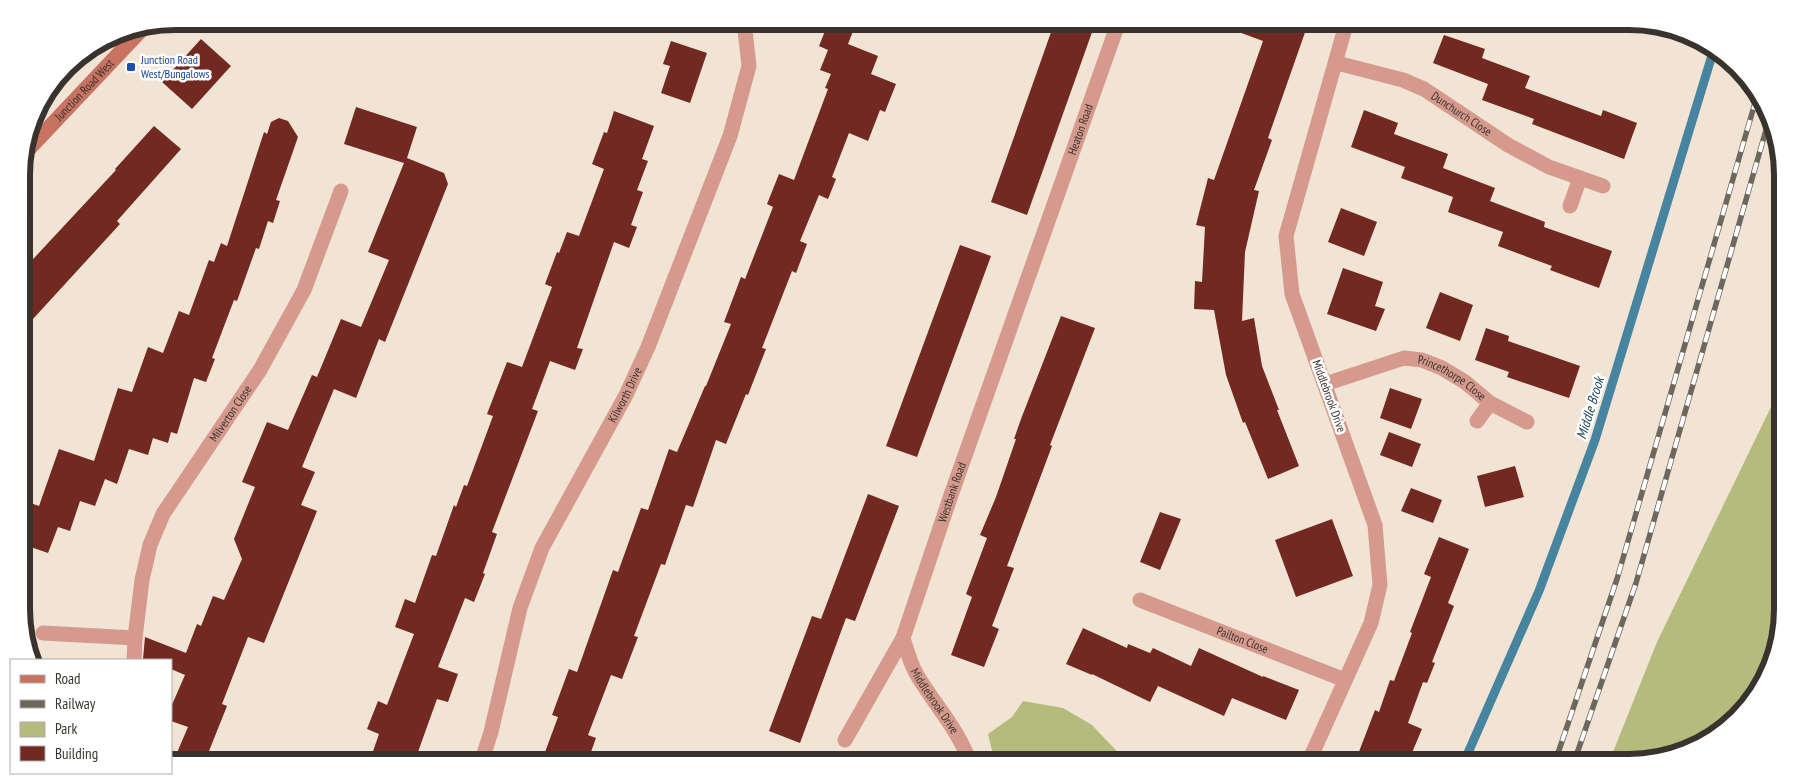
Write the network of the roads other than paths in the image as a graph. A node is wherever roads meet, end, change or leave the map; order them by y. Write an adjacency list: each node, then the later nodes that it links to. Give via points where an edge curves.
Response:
1 (745, 30): 23 (street, Kilworth Drive, via 749,66 730,136 648,348 626,395 542,548 520,608)
2 (1116, 30): 11 (street, Heaton Road)
3 (1345, 30): 5 (street, Middlebrook Drive)
4 (135, 36): 6 (street, Junction Road West)
5 (1337, 63): 7 (street, Dunchurch Close, via 1403,80 1424,89 1508,144 1549,167); 12 (street, Middlebrook Drive, via 1286,236 1292,294)
6 (34, 144)
7 (1580, 178): 8 (street, Dunchurch Close); 10 (street)
8 (1603, 186)
9 (342, 191): 18 (street, Milverton Close, via 304,290 264,362 163,514 150,545 142,580)
10 (1570, 206)
11 (1042, 237): 19 (street, Westbank Road)
12 (1325, 384): 13 (street, Princethorpe Close, via 1404,358 1422,360 1465,382); 21 (street, Middlebrook Drive, via 1375,525 1380,586 1371,623)
13 (1490, 403): 14 (street, Princethorpe Close); 15 (street, Princethorpe Close)
14 (1477, 421)
15 (1526, 422)
16 (1140, 600): 21 (street, Pailton Close)
17 (43, 633): 18 (street)
18 (135, 638): 20 (street, Milverton Close)
19 (903, 638): 22 (street, Westbank Road); 24 (street, Middlebrook Drive, via 917,675 946,716)
20 (134, 659)
21 (1346, 680): 25 (street, Middlebrook Drive)
22 (845, 740)
23 (484, 754)
24 (965, 754)
25 (1312, 754)

